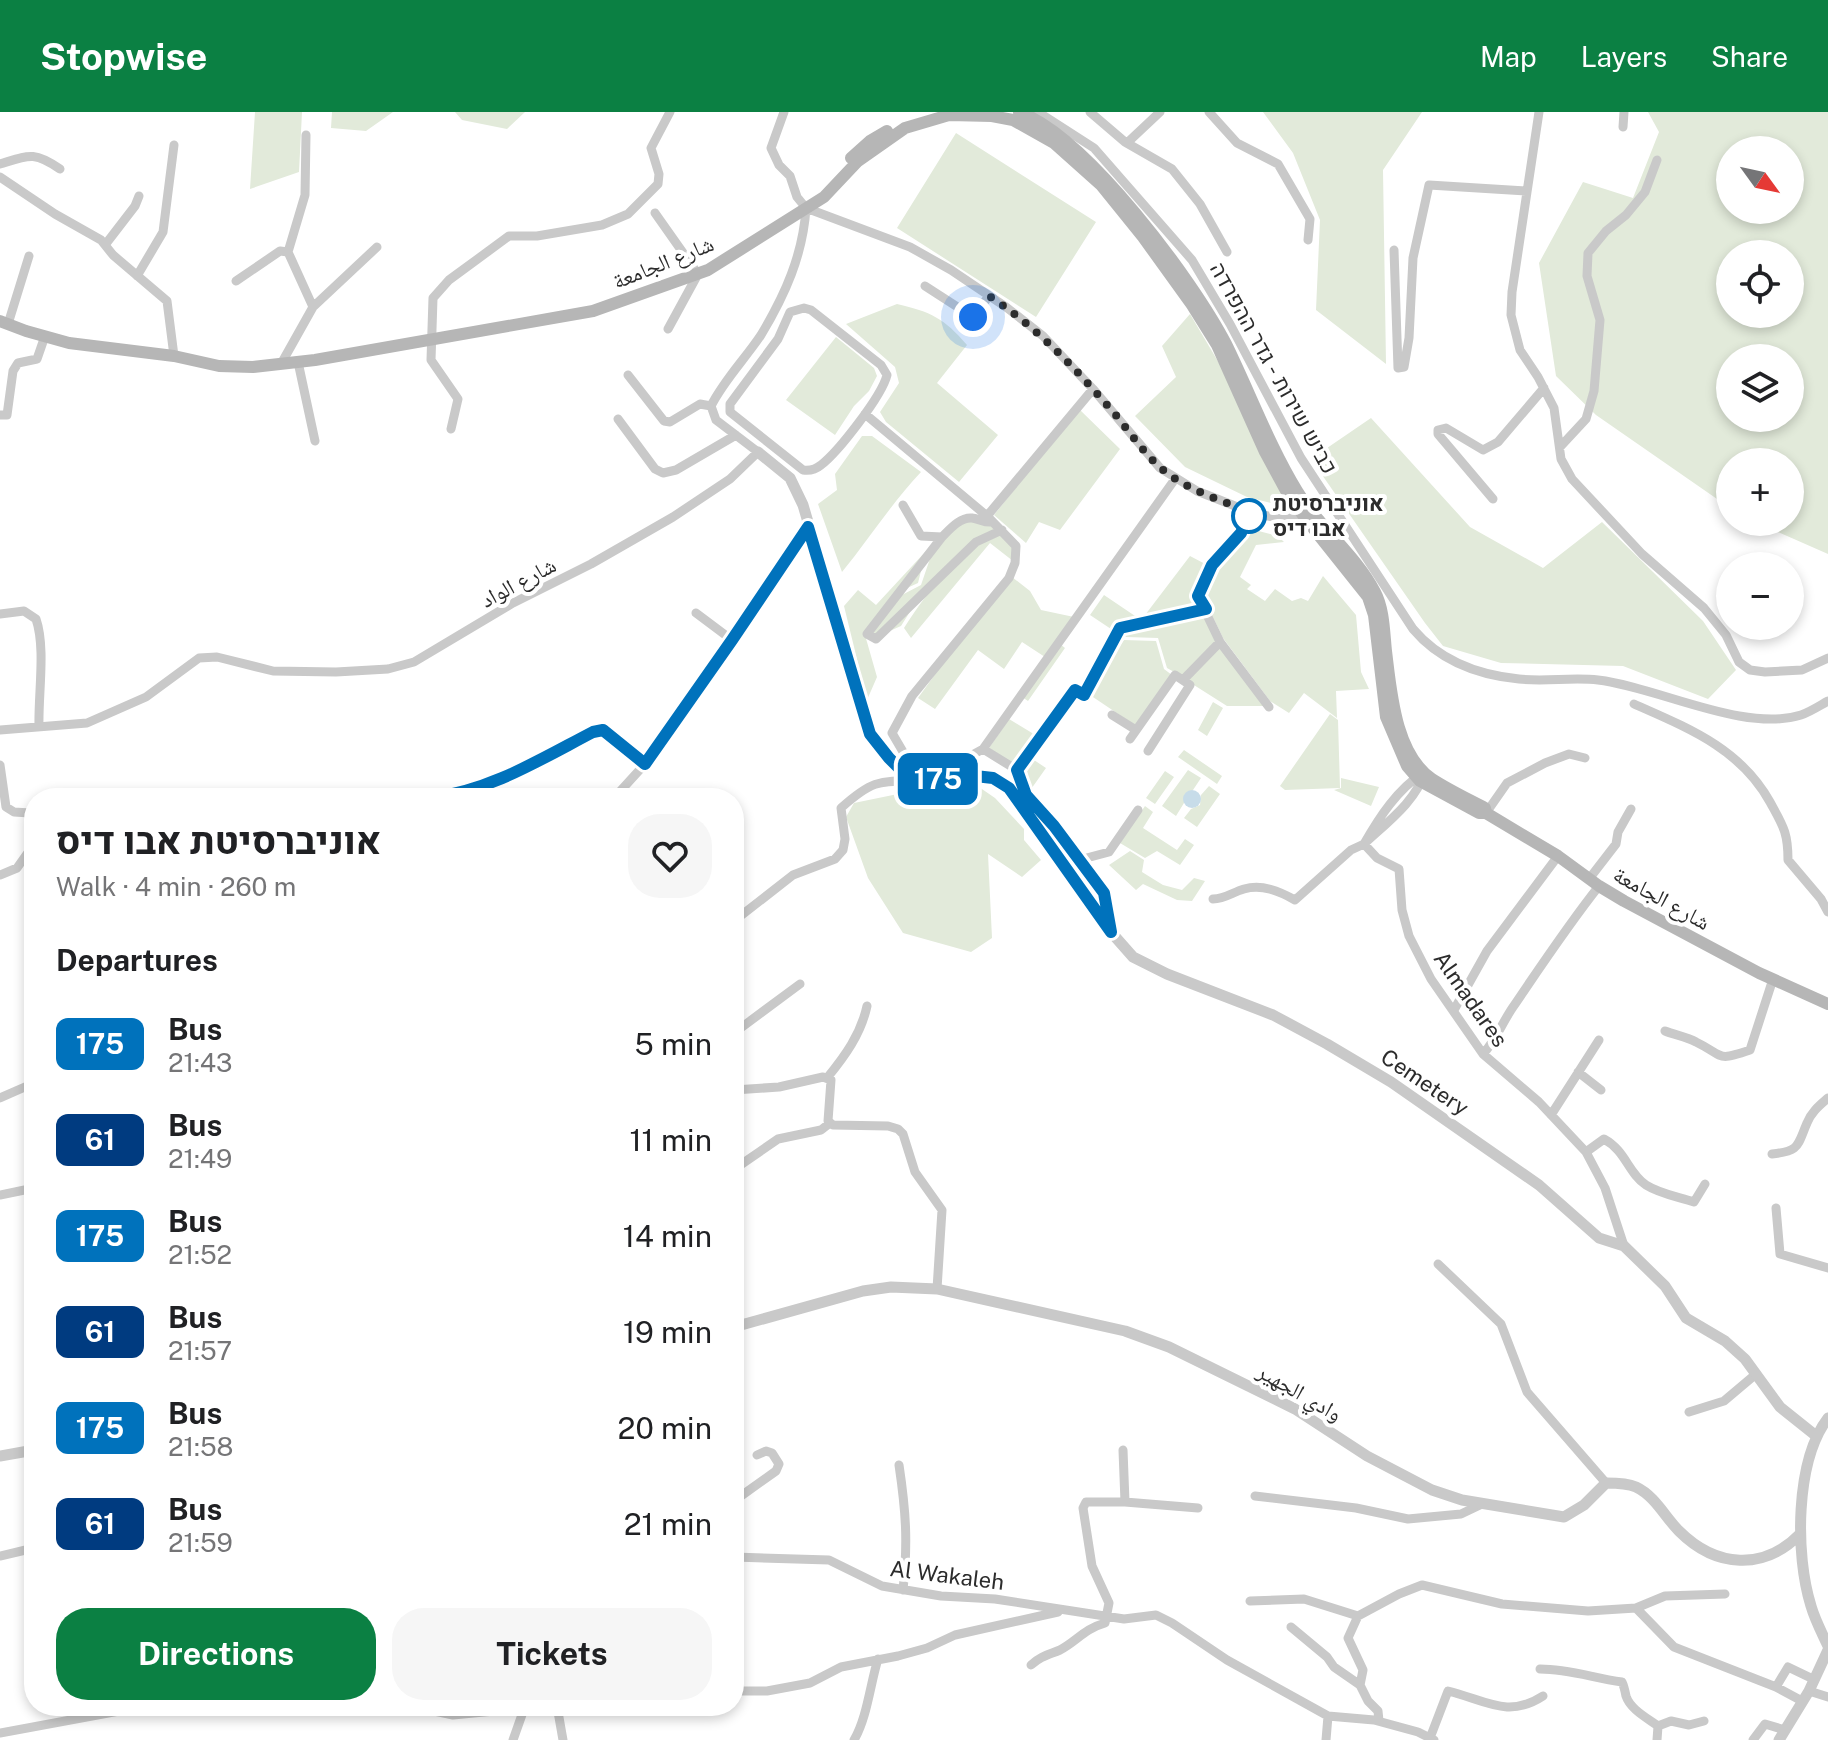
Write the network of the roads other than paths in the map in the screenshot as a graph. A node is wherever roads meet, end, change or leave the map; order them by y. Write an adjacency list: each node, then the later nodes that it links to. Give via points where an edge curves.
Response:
1 (670, 112): 39 (street, via 651,148 658,184 628,214 602,225 509,236 433,298)
2 (784, 112): 21 (street, via 771,148)
3 (927, 112): 21 (main road, via 870,141)
4 (1019, 112): 61 (main road, via 1059,135 1093,166 1174,263 1211,317)
5 (1038, 112): 72 (street, כביש שירות - גדר ההפרדה, via 1094,148 1192,260 1301,458 1426,645 1455,664 1486,673 1597,680 1734,715 1799,715)
6 (1090, 112): 13 (street)
7 (1160, 112): 13 (street)
8 (1209, 112): 23 (street, via 1237,143 1278,164 1310,219)
9 (1539, 112): 19 (street)
10 (1624, 112): 11 (street)
11 (1623, 127)
12 (306, 135): 27 (street, via 305,195)
13 (1127, 143): 28 (street, via 1172,169 1200,204)
14 (174, 145): 31 (street, via 163,232)
15 (1657, 160): 53 (street, via 1645,192 1588,253 1587,276 1600,320 1594,391 1586,419)
16 (0, 164): 17 (street, via 28,155)
17 (60, 169)
18 (0, 177): 24 (street)
19 (1527, 191): 26 (street, via 1429,185 1413,258 1409,338 1404,367 1398,368); 44 (street, via 1511,315 1520,350)
20 (139, 196): 24 (street)
21 (806, 208): 30 (main road, شارع الجامعة); 34 (street, via 910,247); 46 (street, via 797,264 761,335); 61 (main road, via 883,142 926,120 992,116 1038,132 1101,185 1175,280 1217,345 1265,452)
22 (655, 213): 30 (street)
23 (1308, 240)
24 (105, 245): 31 (street)
25 (377, 247): 35 (street)
26 (1394, 250)
27 (288, 252): 32 (street, via 280,251); 35 (street)
28 (1227, 252)
29 (29, 256): 36 (street)
30 (698, 274): 37 (street); 39 (main road, شارع الجامعة, via 593,311)
31 (137, 276): 40 (street, via 167,301)
32 (236, 281)
33 (925, 286): 34 (street, via 973,317)
34 (989, 296): 45 (street, via 1043,336)
35 (313, 307): 42 (street)
36 (4, 322): 38 (main road, شارع الجامعة)
37 (668, 329)
38 (45, 336): 40 (main road, شارع الجامعة); 48 (street, via 37,359 18,363 13,371 7,415)
39 (432, 340): 41 (main road, شارع الجامعة); 50 (street, via 431,360 458,399)
40 (174, 356): 42 (main road, شارع الجامعة, via 219,366)
41 (298, 362): 42 (main road, شارع الجامعة); 52 (street)
42 (281, 364)
43 (628, 375): 46 (street, via 664,421 700,404)
44 (1544, 388): 53 (street, via 1554,408); 56 (street, via 1498,442 1483,450 1446,428 1438,430)
45 (1093, 389): 55 (street); 59 (street)
46 (711, 406): 51 (street, via 716,420)
47 (865, 414): 47 (street, via 885,384 885,369 804,308 790,312 778,339 730,404 736,417 811,471); 59 (street)
48 (0, 415)
49 (618, 419): 51 (street, via 663,473)
50 (451, 429)
51 (736, 435): 54 (street)
52 (315, 441)
53 (1560, 447): 70 (street, via 1572,479 1642,554 1704,608 1739,662 1765,672 1802,670)
54 (758, 452): 62 (street, via 790,478); 76 (street, شارع الواد, via 730,479 673,517 414,662 388,669 273,671 217,657 199,658 146,697 87,723)
55 (1175, 479): 58 (street); 80 (street)
56 (1493, 499)
57 (903, 505): 64 (street, via 921,536)
58 (1250, 512): 60 (street); 65 (street, via 1241,533 1212,565 1198,596)
59 (990, 519): 63 (street); 64 (street, via 962,520)
60 (1282, 519): 61 (street)
61 (1312, 521): 86 (main road, شارع الجامعة, via 1368,597 1386,717 1407,766)
62 (808, 527): 68 (street); 87 (street, via 870,734 904,773)
63 (1002, 530): 64 (street, via 976,542 876,639 867,634); 80 (street, via 1016,546 1009,578 912,696 892,733 909,762 935,767 963,761)
64 (942, 537)
65 (1206, 609): 69 (street); 85 (street, via 1120,628 1084,695 1075,690)
66 (696, 613): 68 (street)
67 (0, 614): 76 (street, via 24,611 36,619 42,635)
68 (732, 640): 83 (street)
69 (1220, 642): 71 (street); 74 (street)
70 (1828, 658)
71 (1183, 680): 78 (street, via 1175,675); 81 (street, via 1190,685)
72 (1828, 701)
73 (1634, 704): 101 (street, via 1726,749 1758,781 1788,836 1788,860)
74 (1269, 707)
75 (1112, 715): 78 (street)
76 (39, 727): 77 (street, شارع الواد)
77 (0, 730)
78 (1136, 730): 79 (street)
79 (1130, 739)
80 (983, 749): 85 (street)
81 (1148, 751)
82 (1585, 758): 93 (street, via 1569,754 1507,783)
83 (645, 764): 88 (street, via 603,730); 89 (street)
84 (0, 765): 92 (street, via 6,807)
85 (1017, 770): 97 (street, via 1026,795)
86 (1421, 777): 93 (main road, شارع الجامعة); 94 (street, via 1394,798)
87 (920, 781): 102 (street, via 885,780 859,792 841,808 845,839 835,859 793,875); 103 (street, Cemetery, via 975,776 993,778 1009,788)
88 (477, 788)
89 (623, 788)
90 (1631, 809): 99 (street)
91 (1138, 810): 97 (street, via 1109,852)
92 (24, 813)
93 (1486, 813): 95 (main road, شارع الجامعة)
94 (1364, 844): 100 (street, via 1295,900 1262,887); 108 (street, Almadares, via 1399,869 1409,936)
95 (1558, 856): 99 (main road, شارع الجامعة); 108 (street, via 1487,951)
96 (24, 858): 98 (street, via 17,868)
97 (1079, 860): 103 (street, via 1104,893)
98 (0, 875)
99 (1594, 883): 104 (main road, شارع الجامعة); 112 (street)
100 (1213, 899)
101 (1828, 912)
102 (744, 913)
103 (1111, 932): 129 (street, Cemetery, via 1133,957 1273,1015 1391,1082 1539,1185 1599,1238)
104 (1773, 979): 106 (main road, شارع الجامعة); 110 (street, via 1750,1050 1716,1056 1697,1042)
105 (800, 984): 109 (street)
106 (1828, 1004)
107 (867, 1006): 114 (street, via 855,1040)
108 (1454, 1010): 112 (street, Almadares)
109 (744, 1026)
110 (1665, 1031)
111 (1599, 1040): 113 (street)
112 (1483, 1054): 120 (street, Almadares)
113 (1578, 1072): 117 (street); 120 (street)
114 (827, 1078): 116 (street); 121 (street)
115 (24, 1087): 118 (street)
116 (744, 1089)
117 (1601, 1090)
118 (0, 1098)
119 (1828, 1098): 123 (street, via 1807,1121 1795,1149)
120 (1551, 1115): 122 (street, Almadares)
121 (830, 1123): 124 (street, via 821,1130 778,1139); 132 (street, via 888,1126 903,1134 915,1172 942,1210)
122 (1586, 1152): 125 (street, via 1604,1139 1646,1185 1694,1202); 129 (street, Almadares, via 1605,1188)
123 (1772, 1154)
124 (744, 1162)
125 (1705, 1184)
126 (24, 1190): 127 (street)
127 (0, 1195)
128 (1776, 1208): 131 (street, via 1780,1254)
129 (1624, 1246): 134 (street, Cemetery, via 1665,1286 1686,1318 1725,1341)
130 (1438, 1264): 143 (street, via 1501,1324 1527,1392)
131 (1828, 1268)
132 (937, 1289): 133 (street, وادي الجهير, via 863,1291); 147 (street, وادي الجهير, via 1125,1331 1169,1347 1295,1409 1432,1490)
133 (744, 1324)
134 (1756, 1374): 135 (street, via 1724,1401); 137 (street, Cemetery, via 1780,1407)
135 (1689, 1412)
136 (1828, 1418): 137 (street)
137 (1815, 1435): 149 (street, via 1805,1473)
138 (1123, 1450): 146 (street)
139 (24, 1452): 141 (street)
140 (757, 1455): 144 (street, via 772,1453 779,1464)
141 (0, 1456)
142 (899, 1465): 153 (street, via 907,1517)
143 (1606, 1483): 147 (street, وادي الجهير, via 1564,1517); 149 (street, via 1634,1486 1648,1494 1681,1533 1710,1553 1760,1560 1785,1550)
144 (744, 1494)
145 (1255, 1496): 147 (street, via 1408,1519 1461,1514)
146 (1125, 1502): 148 (street); 158 (street, via 1086,1502 1083,1508 1092,1566 1109,1603)
147 (1482, 1504)
148 (1198, 1508)
149 (1800, 1534): 161 (street, via 1810,1603)
150 (24, 1550): 151 (street)
151 (0, 1556)
152 (744, 1557): 153 (street, Al Wakaleh, via 829,1560 882,1586)
153 (903, 1590): 157 (street, Al Wakaleh)
154 (1725, 1594): 156 (street, via 1665,1596)
155 (1250, 1601): 159 (street, via 1304,1599)
156 (1636, 1608): 159 (street, via 1588,1611 1514,1605 1422,1585); 167 (street, via 1674,1647)
157 (1065, 1610): 158 (street, Al Wakaleh); 162 (street)
158 (1108, 1616): 163 (street, via 1105,1623); 175 (street, Al Wakaleh, via 1156,1615)
159 (1358, 1616): 166 (street, via 1348,1638 1363,1670)
160 (1291, 1627): 166 (street)
161 (1828, 1648): 165 (street)
162 (878, 1659): 168 (street, via 841,1667 810,1683); 184 (street, via 863,1725)
163 (1031, 1665)
164 (1540, 1669): 178 (street, via 1622,1682 1626,1698)
165 (1813, 1679): 167 (street, via 1788,1667); 170 (street)
166 (1360, 1685): 176 (street)
167 (1776, 1687): 170 (street)
168 (744, 1691)
169 (1543, 1696): 181 (street, via 1512,1708 1448,1691)
170 (1805, 1696): 171 (street); 180 (street)
171 (1828, 1697)
172 (92, 1716): 179 (street)
173 (522, 1716): 182 (street)
174 (559, 1716): 183 (street)
175 (1328, 1716): 176 (street); 185 (street)
176 (1379, 1721): 181 (street)
177 (1704, 1721): 178 (street)
178 (1658, 1726): 186 (street)
179 (0, 1733)
180 (1782, 1735): 187 (street, via 1765,1724)
181 (1432, 1739)
182 (513, 1740)
183 (563, 1740)
184 (854, 1740)
185 (1326, 1740)
186 (1657, 1740)
187 (1753, 1740)

